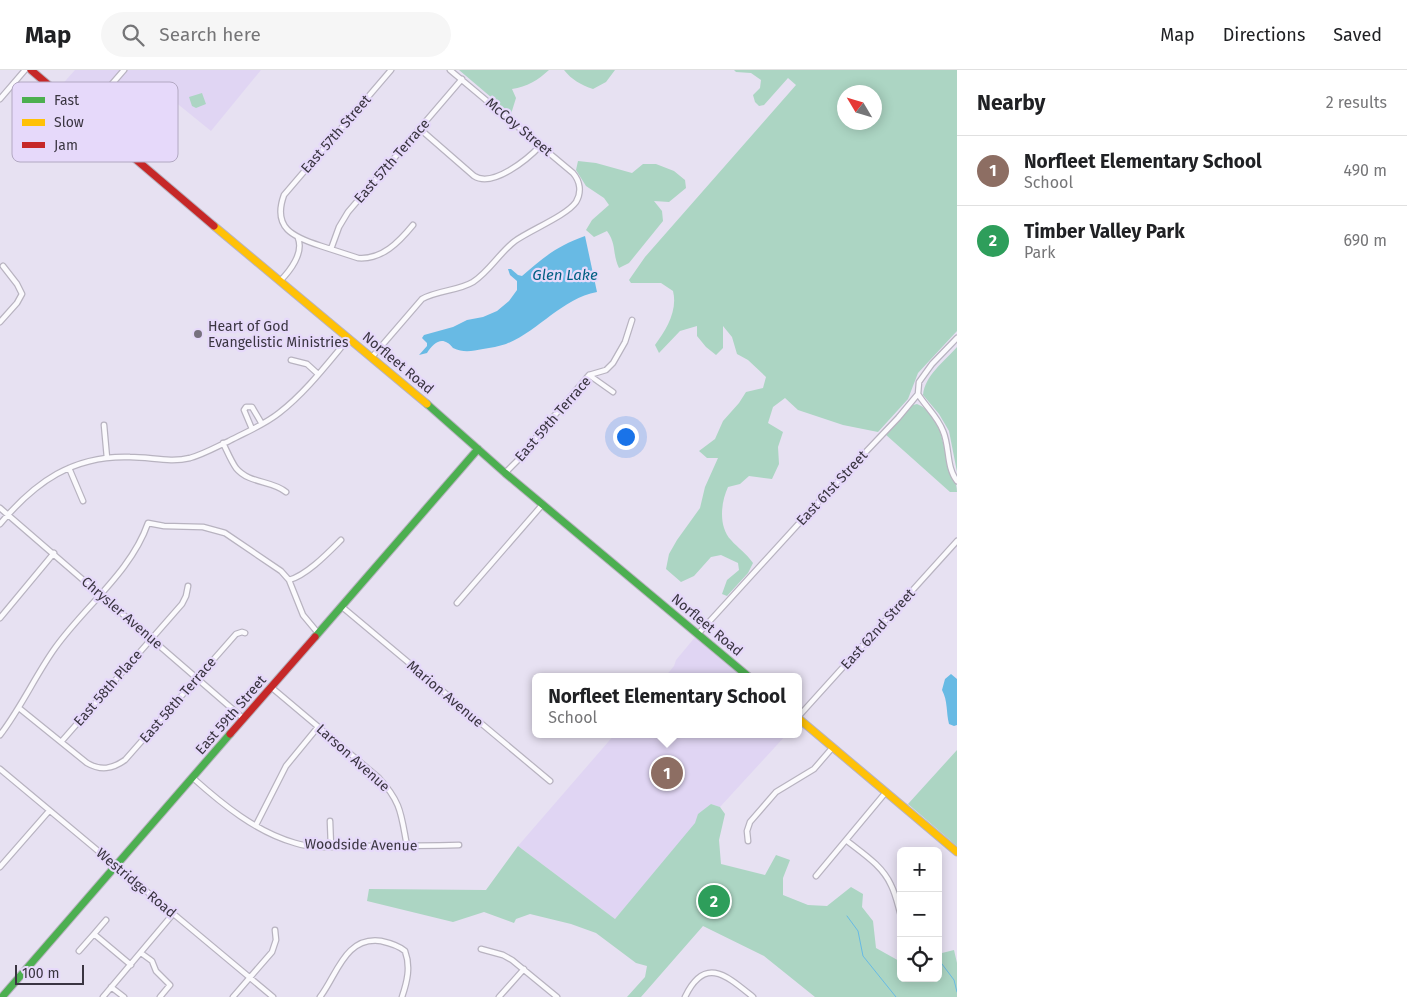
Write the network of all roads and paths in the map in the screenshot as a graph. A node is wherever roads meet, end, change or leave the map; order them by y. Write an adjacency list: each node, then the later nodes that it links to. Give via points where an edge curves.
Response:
1 (25, 70): 7 (street)
2 (31, 70): 8 (street, Norfleet Road)
3 (124, 70): 9 (street)
4 (391, 70): 16 (street, East 57th Street, via 284,195 281,217 292,235)
5 (450, 70): 6 (street, McCoy Street)
6 (462, 79): 12 (street, East 57th Terrace); 13 (street, McCoy Street)
7 (15, 82)
8 (45, 82)
9 (114, 82)
10 (12, 85): 11 (street)
11 (0, 99)
12 (420, 129): 13 (street, via 474,176 483,180 495,178 529,158); 17 (street, East 57th Terrace, via 348,212)
13 (541, 145): 24 (street, McCoy Street, via 577,178 578,198 570,208 516,241 474,281 422,299)
14 (139, 162): 19 (street, Norfleet Road)
15 (413, 225): 17 (street, via 394,245 373,258 358,258)
16 (298, 238): 17 (street); 19 (street, via 296,259)
17 (331, 249)
18 (3, 266): 21 (street, via 22,294)
19 (280, 281): 22 (street, Norfleet Road)
20 (632, 320): 27 (street, East 59th Terrace, via 626,342 613,363 606,370)
21 (0, 322)
22 (349, 338): 24 (street, Norfleet Road); 26 (street)
23 (957, 338): 29 (street, East 61st Street, via 919,382)
24 (372, 357): 34 (street, Norfleet Road)
25 (291, 360): 26 (street, via 307,364)
26 (318, 374): 30 (street, via 291,403)
27 (589, 375): 28 (street); 37 (street, East 59th Terrace)
28 (613, 392)
29 (918, 394): 38 (street, via 944,432 949,462); 56 (street, East 61st Street)
30 (262, 424): 32 (street); 32 (street, via 252,407 246,406 244,414)
31 (104, 425): 35 (street)
32 (252, 429): 33 (street)
33 (223, 443): 35 (street, via 181,460); 39 (street, via 241,473 254,480 274,484)
34 (478, 449): 37 (street, Norfleet Road); 52 (street, East 59th Street)
35 (108, 458): 36 (street)
36 (69, 468): 40 (street); 43 (street, via 42,482)
37 (505, 473): 41 (street, Norfleet Road)
38 (957, 481)
39 (286, 492)
40 (83, 501)
41 (542, 504): 51 (street); 56 (street, Norfleet Road)
42 (0, 508): 43 (street, Chrysler Avenue)
43 (8, 514): 44 (street); 47 (street, Chrysler Avenue)
44 (0, 524)
45 (341, 540): 48 (street, via 318,562)
46 (957, 541): 62 (street, East 62nd Street)
47 (54, 554): 50 (street, Chrysler Avenue); 53 (street)
48 (289, 580): 50 (street, via 274,565 225,533 203,526 148,523 132,557); 55 (street, via 303,615)
49 (188, 586): 57 (street, East 58th Place, via 182,604)
50 (100, 594): 57 (street, Chrysler Avenue); 61 (street, via 54,649)
51 (457, 603)
52 (341, 606): 55 (street, East 59th Street); 71 (street, Marion Avenue)
53 (0, 618)
54 (245, 633): 59 (street, East 58th Terrace, via 236,634)
55 (318, 634): 60 (street, East 59th Street)
56 (698, 634): 58 (street, Norfleet Road)
57 (152, 639): 59 (street, Chrysler Avenue); 67 (street, East 58th Place)
58 (744, 673)
59 (197, 678): 63 (street, Chrysler Avenue); 67 (street, East 58th Terrace, via 117,766 92,766)
60 (271, 687): 63 (street, East 59th Street); 65 (street, Larson Avenue)
61 (19, 708): 66 (street); 67 (street)
62 (802, 714)
63 (244, 719): 70 (street, East 59th Street)
64 (802, 721): 68 (street)
65 (318, 727): 75 (street, via 286,766); 79 (street, Larson Avenue, via 390,791 399,806)
66 (0, 735)
67 (61, 742)
68 (834, 747): 72 (street); 77 (street, via 814,768 776,792 750,822)
69 (0, 769): 73 (street, Westridge Road)
70 (193, 778): 75 (street, Woodside Avenue, via 225,806); 82 (street, East 59th Street)
71 (550, 781)
72 (886, 792): 76 (street); 81 (street)
73 (49, 811): 82 (street, Westridge Road); 83 (street)
74 (330, 821): 78 (street)
75 (256, 825): 78 (street, Woodside Avenue, via 294,843)
76 (846, 840): 84 (street); 85 (street, via 886,876)
77 (748, 841)
78 (331, 846): 79 (street, Woodside Avenue)
79 (407, 846): 80 (street, Woodside Avenue)
80 (459, 846)
81 (957, 852)
82 (116, 866): 86 (street, Westridge Road); 97 (street, East 59th Street)
83 (0, 867)
84 (816, 876)
85 (897, 903)
86 (173, 914): 92 (street); 95 (street, Westridge Road)
87 (106, 920): 89 (street)
88 (275, 930): 95 (street, via 272,952)
89 (94, 934): 91 (street); 93 (street)
90 (481, 949): 94 (street, via 503,955)
91 (80, 951)
92 (141, 953): 93 (street); 100 (street, via 152,961 156,971 170,984)
93 (131, 965): 96 (street)
94 (524, 969): 105 (street); 106 (street)
95 (250, 978): 101 (street); 102 (street, Westridge Road)
96 (111, 987): 98 (street); 99 (street)
97 (2, 997)
98 (103, 997)
99 (124, 997)
100 (160, 997)
101 (233, 997)
102 (273, 997)
103 (320, 997): 104 (street, via 343,958 354,947 376,941 390,943 405,951 409,966)
104 (402, 997)
105 (499, 997)
106 (558, 997)
107 (685, 997): 108 (street, via 695,980 721,974)
108 (753, 997)

